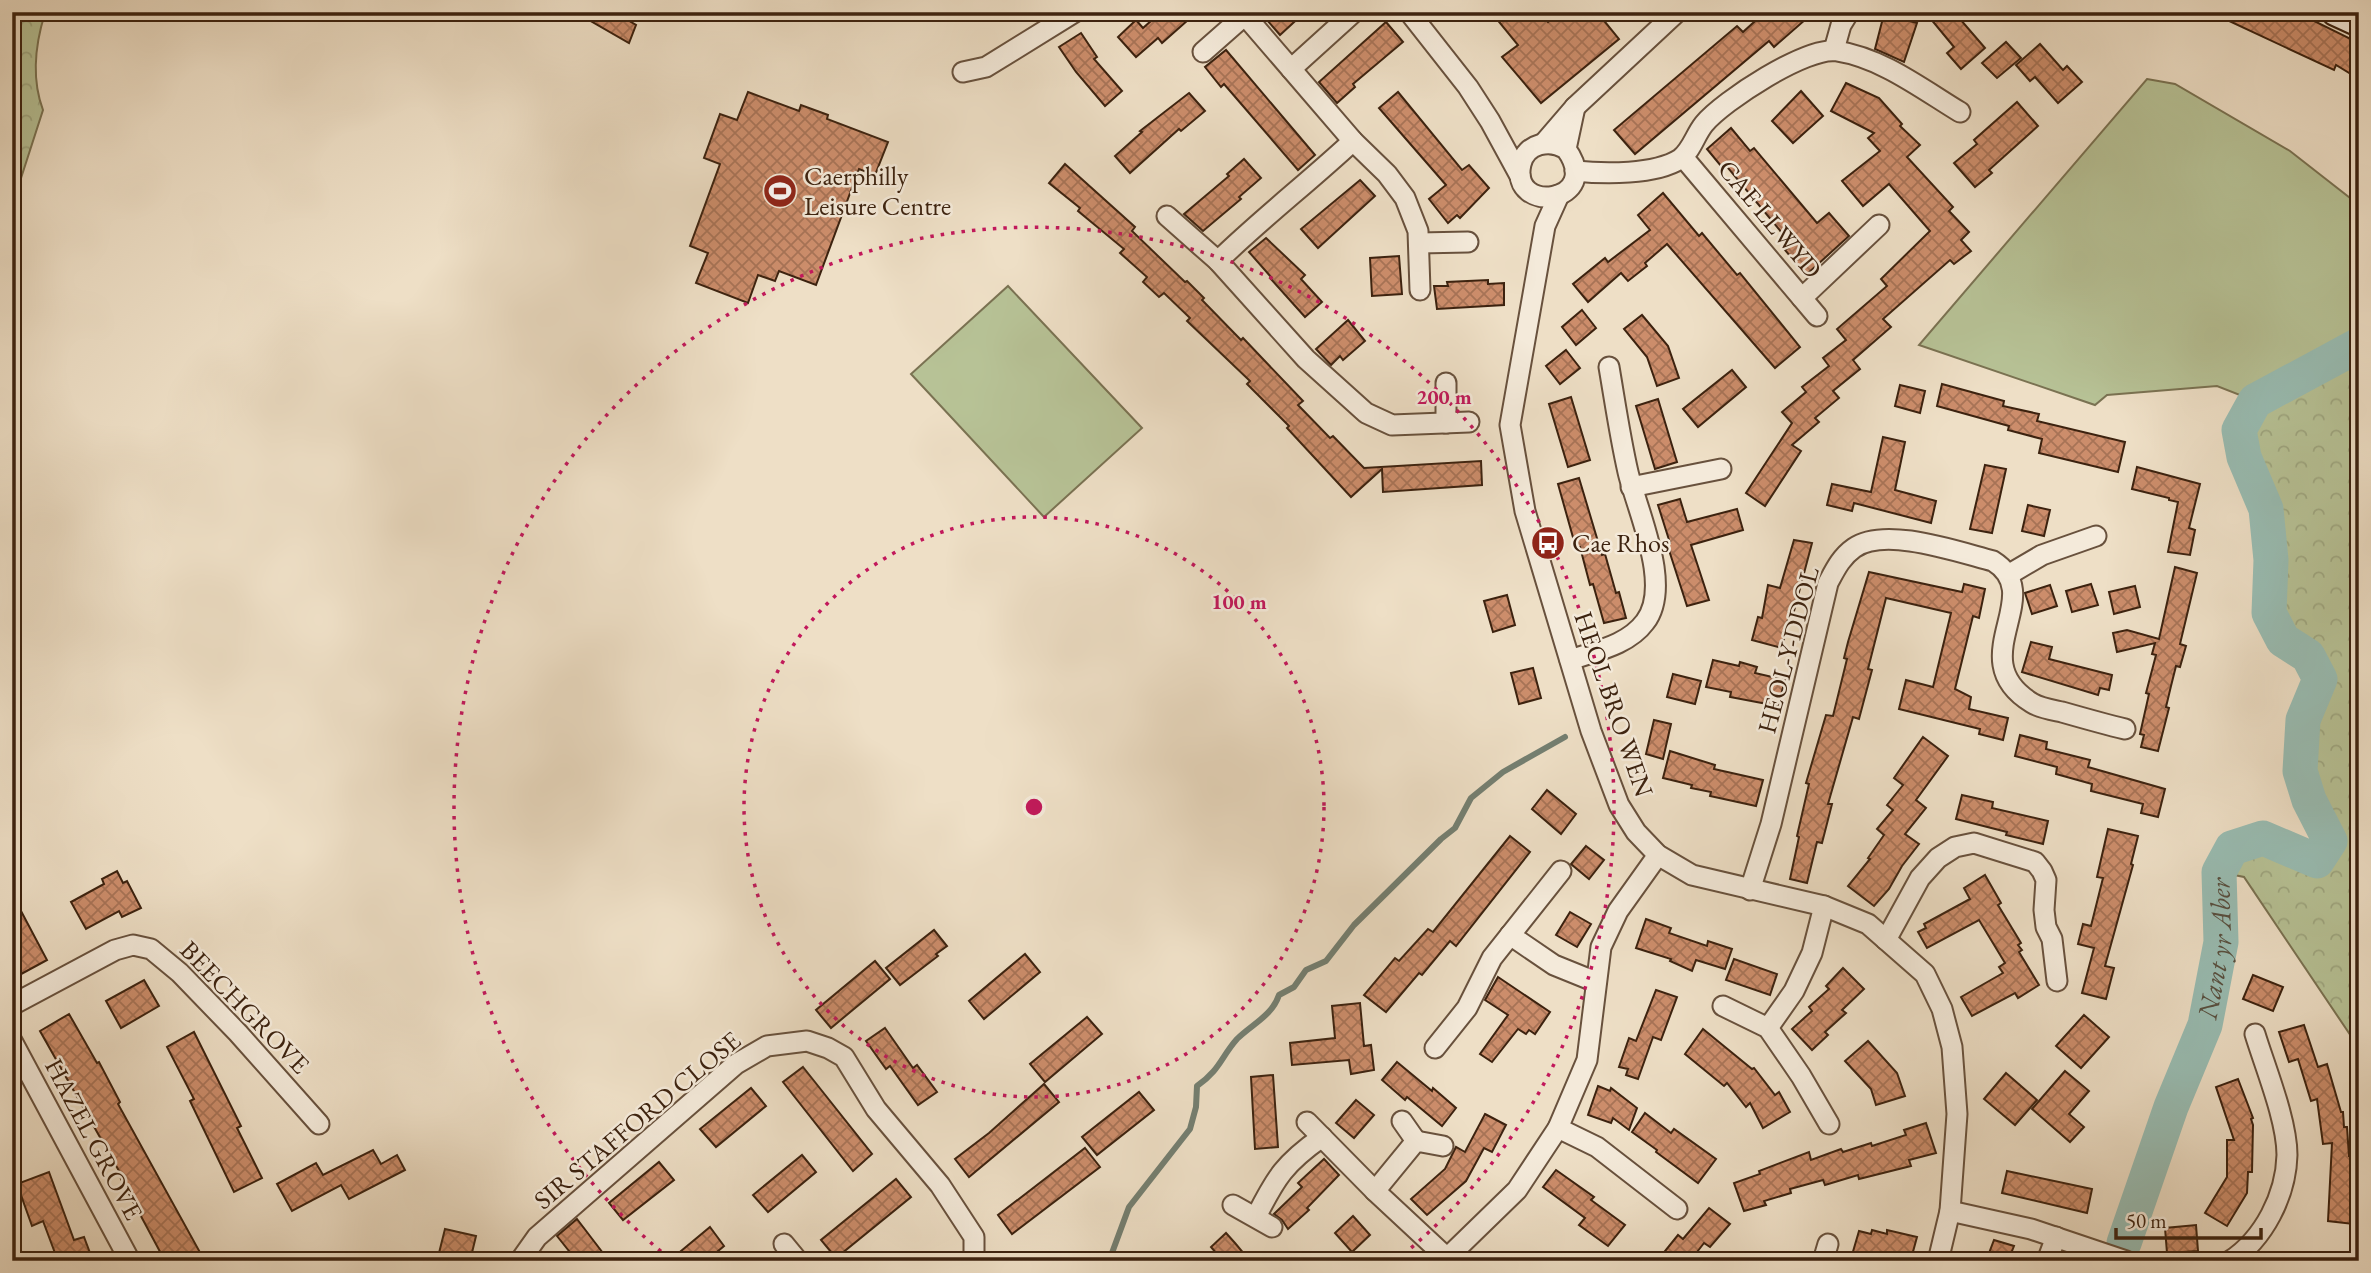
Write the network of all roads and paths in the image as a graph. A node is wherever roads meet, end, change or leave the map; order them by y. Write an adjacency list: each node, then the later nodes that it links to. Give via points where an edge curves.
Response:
1 (1075, 12): 12 (street, via 986,67)
2 (1354, 12): 11 (street)
3 (1409, 12): 15 (street)
4 (1677, 12): 13 (street)
5 (1849, 12): 9 (street)
6 (2335, 12): 8 (main road)
7 (1243, 14): 10 (street); 11 (street)
8 (2359, 23)
9 (1834, 50): 14 (street, via 1877,63); 19 (street, via 1797,61 1722,105 1702,125)
10 (1203, 52)
11 (1291, 69): 16 (street)
12 (963, 72)
13 (1575, 107): 17 (street); 18 (street)
14 (1960, 112)
15 (1490, 121): 17 (street); 21 (street)
16 (1353, 141): 27 (street, via 1405,198); 28 (street)
17 (1536, 147): 18 (street, via 1559,145); 21 (street, via 1523,158)
18 (1566, 149): 20 (street)
19 (1682, 157): 20 (street, via 1627,172); 30 (street, CAE LLWYD)
20 (1575, 171): 22 (street, HEOL BRO WEN, via 1571,186)
21 (1524, 183): 22 (street, via 1538,197); 25 (street)
22 (1559, 195): 25 (street, HEOL BRO WEN)
23 (1167, 216): 28 (street)
24 (1879, 225): 30 (street)
25 (1545, 226): 40 (street, HEOL BRO WEN, via 1510,425 1525,511)
26 (1468, 242): 27 (street)
27 (1419, 243): 29 (street)
28 (1217, 261): 35 (street, via 1306,359 1366,414 1391,425)
29 (1420, 290)
30 (1802, 298): 31 (street, CAE LLWYD)
31 (1817, 316)
32 (1609, 367): 37 (street)
33 (1446, 383): 35 (street)
34 (1469, 422): 35 (street)
35 (1446, 423)
36 (1721, 469): 37 (street)
37 (1631, 486): 40 (street, via 1654,567 1654,605 1632,635)
38 (2096, 536): 39 (street, via 2042,555)
39 (2008, 575): 41 (street, via 2014,598 2001,647 2009,680 2034,705); 44 (street, HEOL-Y-DDOL, via 1993,561 1894,538 1855,547 1838,563 1828,583 1771,824)
40 (1570, 660): 42 (street, HEOL BRO WEN, via 1619,805)
41 (2125, 729)
42 (1658, 855): 44 (street, HEOL BRO WEN, via 1692,875); 49 (street, via 1618,911 1601,947)
43 (1561, 871): 46 (street)
44 (1749, 890): 45 (street, HEOL BRO WEN)
45 (1824, 906): 47 (street, HEOL BRO WEN, via 1868,924); 52 (street, via 1812,953)
46 (1510, 935): 49 (street, via 1554,965); 55 (street, via 1492,958 1467,1008)
47 (1886, 940): 48 (street, via 1920,878 1938,858 1955,847 1974,843 2035,862 2042,871 2046,880 2043,910); 67 (street, HEOL BRO WEN, via 1925,974 1942,1009 1952,1047 1957,1114)
48 (2057, 981)
49 (1596, 982): 60 (street, via 1587,1060)
50 (12, 1005): 58 (street, BEECHGROVE, via 115,950 133,945 151,949 180,972)
51 (1723, 1006): 52 (street)
52 (1769, 1028): 59 (street)
53 (2255, 1034): 78 (street, via 2287,1154 2279,1195 2266,1224 2245,1251)
54 (12, 1041): 71 (street, HAZEL GROVE)
55 (1435, 1048)
56 (1402, 1121): 62 (street)
57 (1307, 1122): 61 (street)
58 (319, 1124)
59 (1829, 1124)
60 (1559, 1128): 66 (street, via 1597,1147); 70 (street, via 1517,1190)
61 (1322, 1137): 64 (street); 65 (street, via 1292,1159 1271,1186 1264,1222)
62 (1416, 1141): 63 (street); 64 (street)
63 (1443, 1146)
64 (1375, 1191): 70 (street)
65 (1233, 1205)
66 (1677, 1209)
67 (1950, 1211): 68 (street); 75 (street, HEOL BRO WEN)
68 (2056, 1237): 76 (street); 77 (street)
69 (784, 1244): 73 (street)
70 (1445, 1260)
71 (130, 1261)
72 (520, 1261): 74 (street, SIR STAFFORD CLOSE, via 537,1237 736,1064 767,1046 807,1041 844,1057 876,1109 940,1185 974,1237)
73 (798, 1261)
74 (974, 1261)
75 (1938, 1261)
76 (2047, 1261)
77 (2126, 1261)
78 (2230, 1261)

